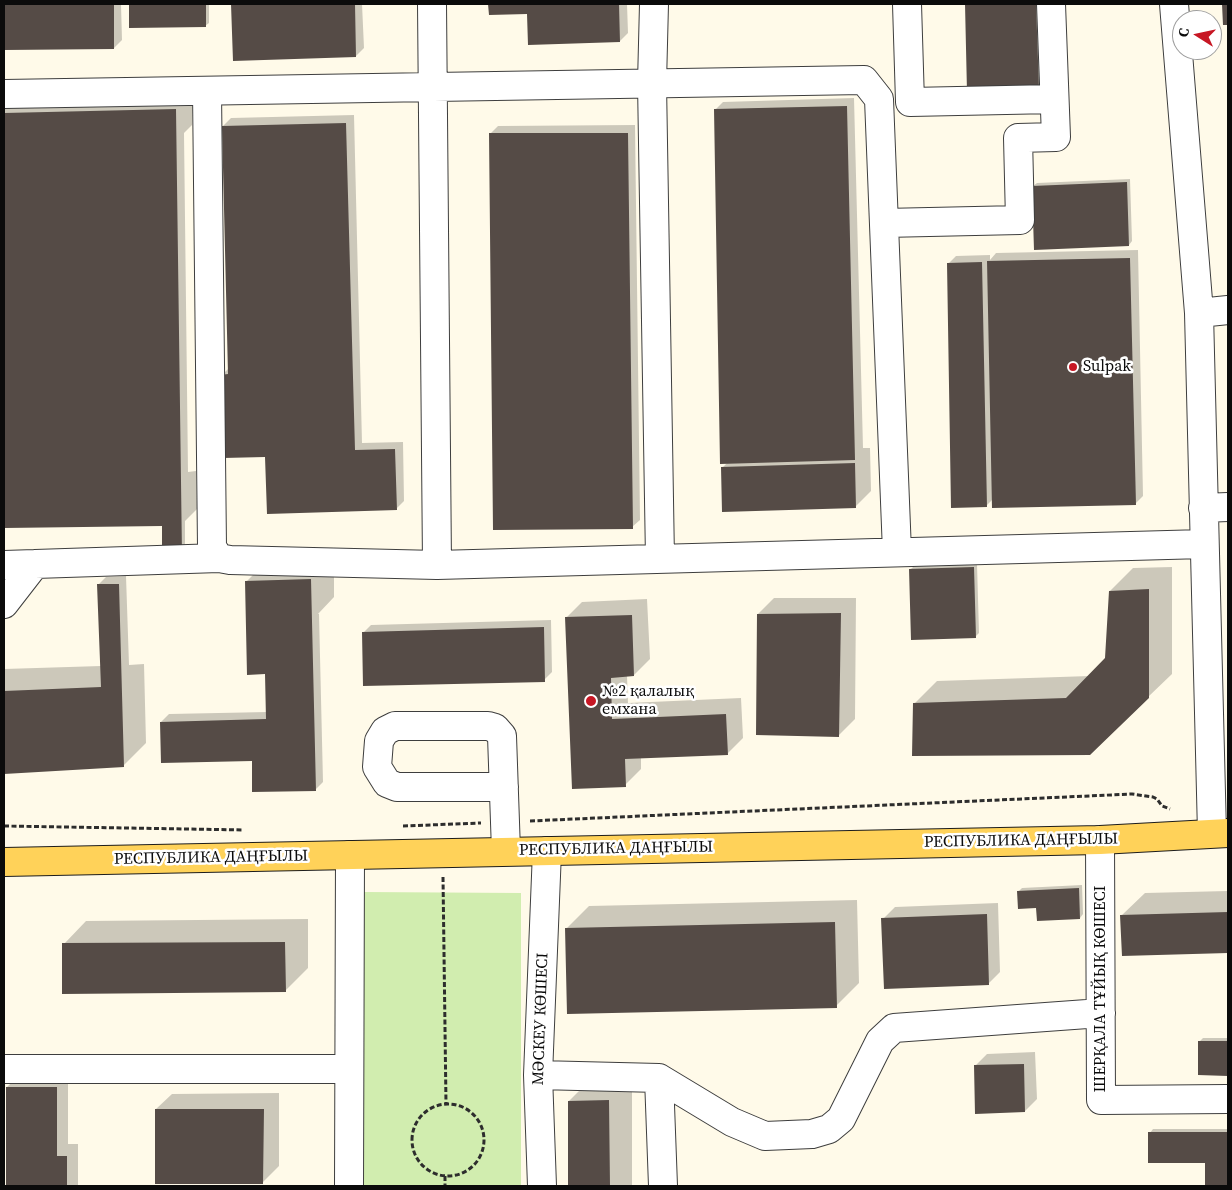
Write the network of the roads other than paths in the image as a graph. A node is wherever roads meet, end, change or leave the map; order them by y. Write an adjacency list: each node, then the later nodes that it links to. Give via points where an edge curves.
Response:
1 (432, 4): 7 (street)
2 (654, 4): 6 (street)
3 (907, 4): 11 (street)
4 (1051, 4): 10 (street)
5 (1174, 4): 15 (street)
6 (652, 84): 7 (street); 12 (street, via 864,80); 20 (street)
7 (433, 87): 8 (street); 23 (street)
8 (207, 91): 9 (street); 19 (street, via 212,548)
9 (4, 94)
10 (1054, 99): 11 (street); 13 (street, via 1056,137 1018,138 1020,220)
11 (910, 102): 12 (street)
12 (879, 103): 13 (street)
13 (884, 223): 18 (street)
14 (1228, 310): 15 (street)
15 (1198, 313): 16 (street)
16 (1216, 508): 17 (street)
17 (1204, 544): 18 (street); 26 (street)
18 (898, 552): 20 (street)
19 (219, 558): 21 (street); 23 (street)
20 (660, 559): 23 (street)
21 (35, 564): 22 (street); 24 (street)
22 (4, 565)
23 (437, 565)
24 (4, 604)
25 (504, 787): 25 (street, via 502,736 495,728 395,726 385,731 379,741 376,767 387,783 397,788); 28 (street)
26 (1220, 833): 27 (main road, РЕСПУБЛИКА ДАҢҒЫЛЫ)
27 (1100, 840): 29 (main road, РЕСПУБЛИКА ДАҢҒЫЛЫ); 32 (street, ШЕРҚАЛА ТҰЙЫҚ КӨШЕСІ)
28 (506, 851): 29 (main road, РЕСПУБЛИКА ДАҢҒЫЛЫ); 30 (main road, РЕСПУБЛИКА ДАҢҒЫЛЫ)
29 (547, 851): 35 (street, МӘСКЕУ КӨШЕСІ)
30 (350, 855): 31 (main road, РЕСПУБЛИКА ДАҢҒЫЛЫ); 34 (street)
31 (4, 862)
32 (1101, 1013): 36 (street, via 894,1028 880,1041 841,1119 812,1134 765,1136 732,1122); 37 (street, ШЕРҚАЛА ТҰЙЫҚ КӨШЕСІ, via 1101,1100)
33 (4, 1069): 34 (street)
34 (349, 1069): 38 (street)
35 (538, 1074): 36 (street); 39 (street, МӘСКЕУ КӨШЕСІ)
36 (659, 1078): 40 (street)
37 (1228, 1099)
38 (349, 1186)
39 (542, 1186)
40 (663, 1186)

